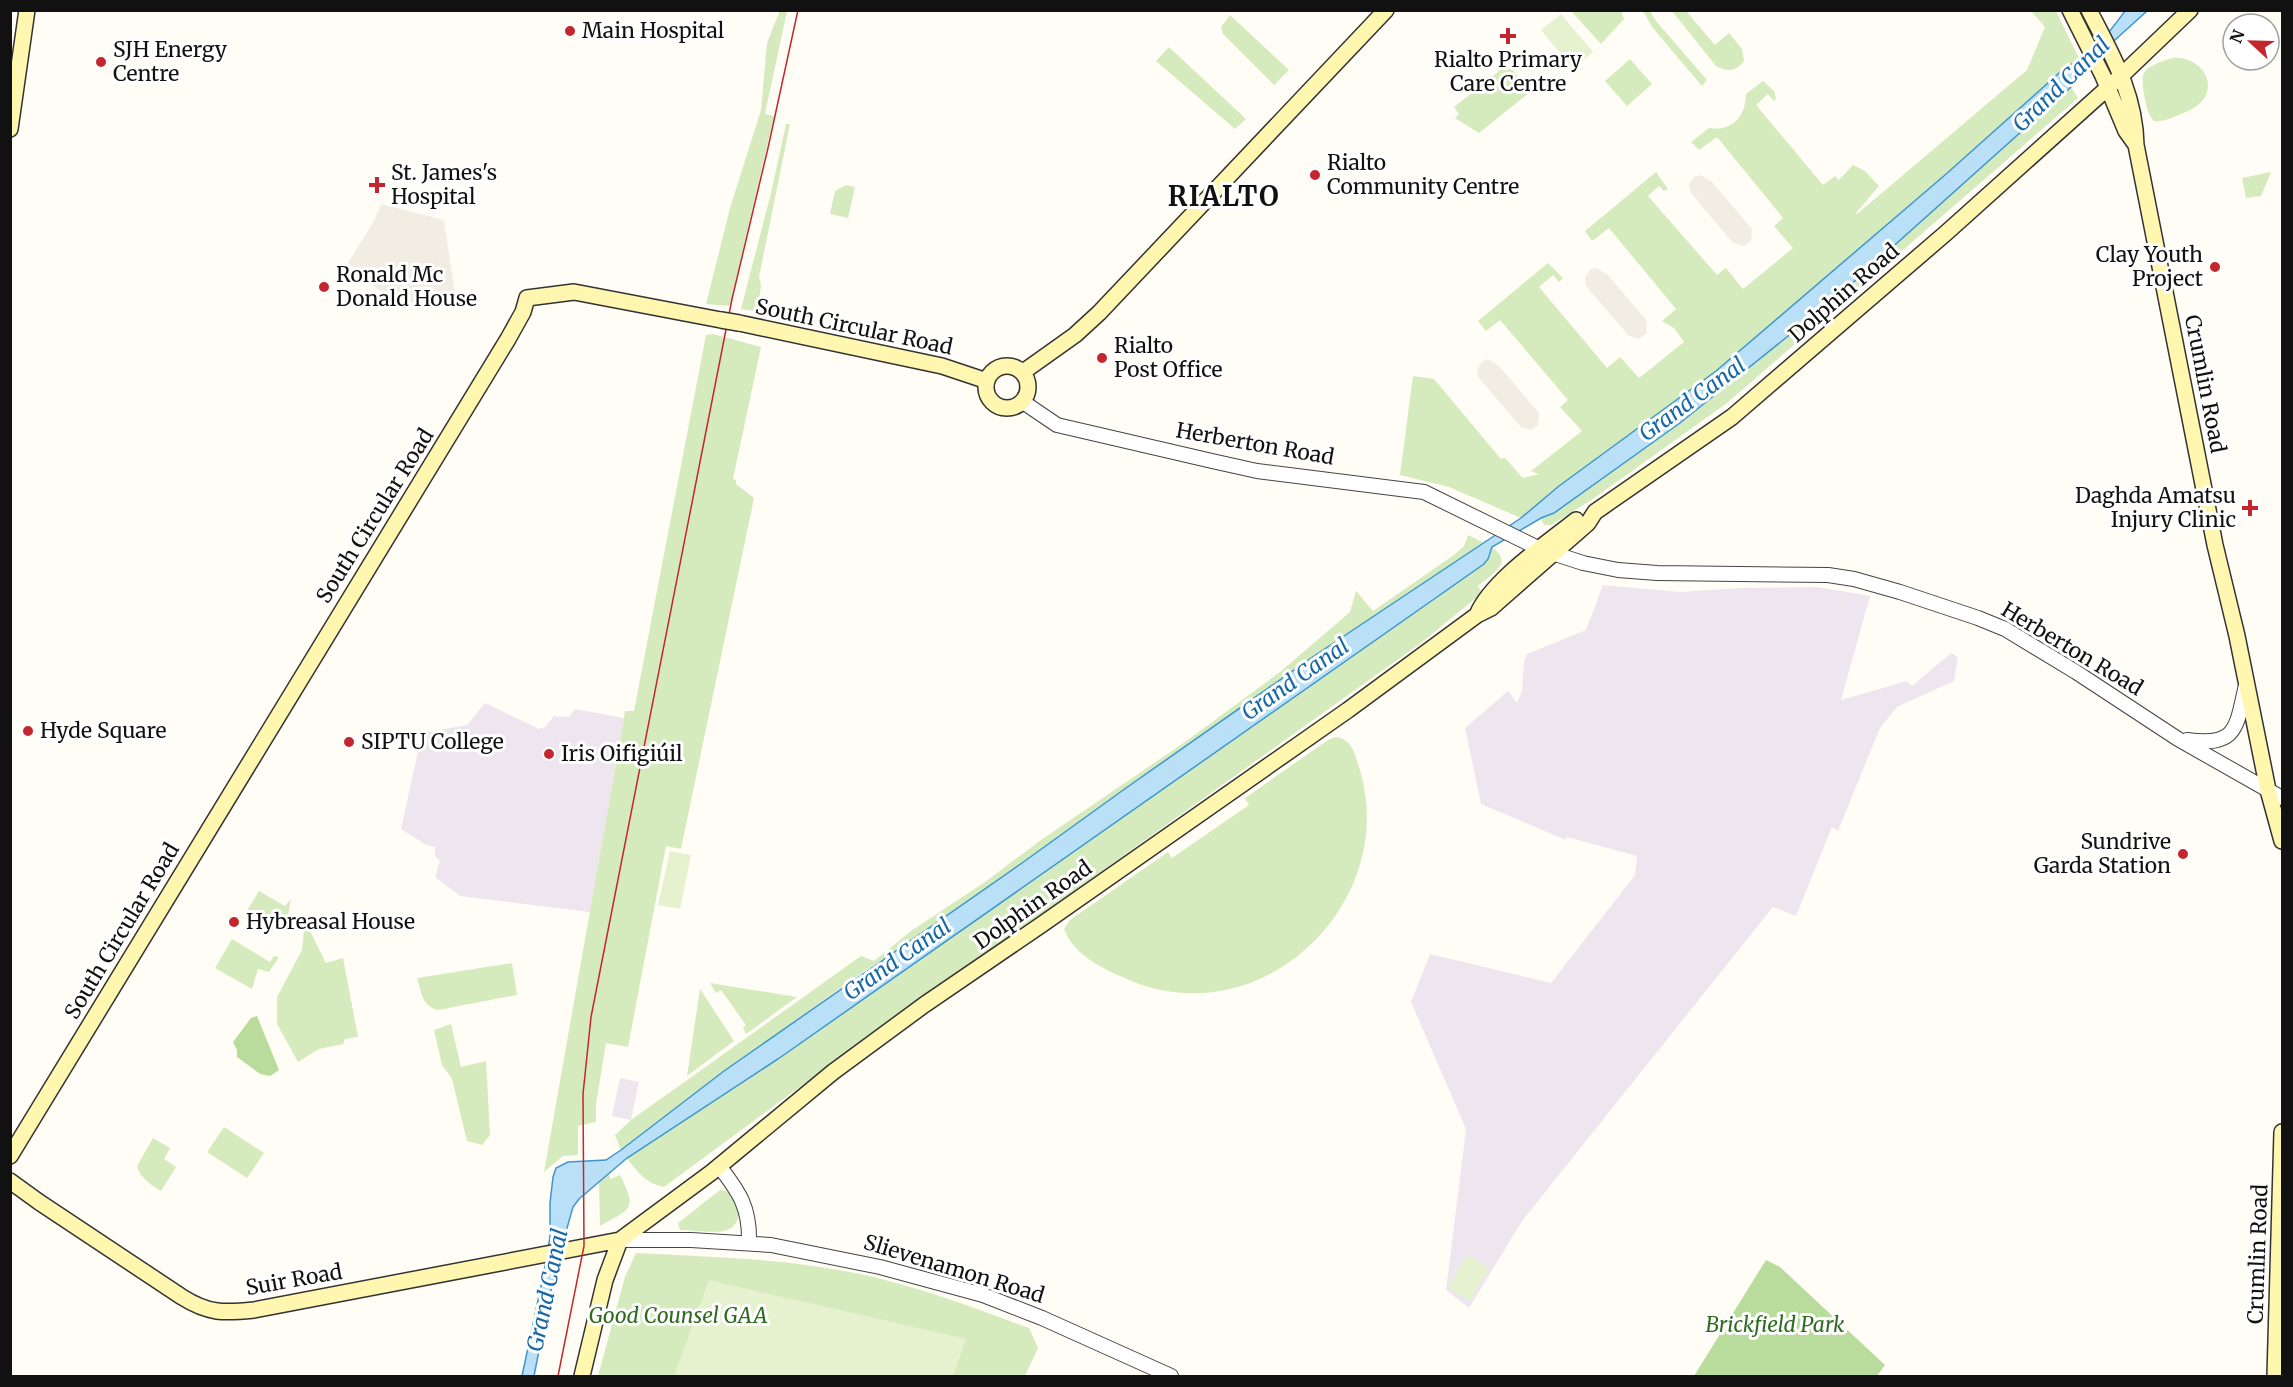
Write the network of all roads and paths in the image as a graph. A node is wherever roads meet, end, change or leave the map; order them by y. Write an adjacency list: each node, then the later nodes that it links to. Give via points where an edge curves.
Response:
1 (27, 10): 8 (main road)
2 (1386, 10): 10 (main road, via 1099,313)
3 (2070, 10): 7 (main road, Crumlin Road)
4 (2089, 10): 6 (main road, Crumlin Road)
5 (2190, 10): 6 (main road, Dolphin Road)
6 (2119, 68): 7 (main road, Dolphin Road); 9 (main road, Crumlin Road)
7 (2105, 82): 9 (main road, Crumlin Road); 13 (main road, Dolphin Road, via 1946,233 1732,417 1595,512 1583,515)
8 (10, 129)
9 (2136, 145): 14 (main road, Crumlin Road)
10 (1023, 372): 11 (main road, via 1002,367 992,372); 12 (main road, via 1029,385)
11 (987, 381): 12 (main road, via 987,395 996,406 1010,409); 20 (main road, South Circular Road, bridge, via 942,366 574,292 527,298 508,339)
12 (1023, 402): 13 (street, Herberton Road, via 1057,425 1257,471 1424,492)
13 (1546, 552): 15 (street, Herberton Road, via 1610,569 1828,575 1900,592 2011,632); 21 (main road, Dolphin Road, via 1491,608 924,1005 833,1072)
14 (2246, 685): 15 (street, via 2232,732 2206,743); 16 (main road, Crumlin Road)
15 (2178, 739): 16 (street, Herberton Road)
16 (2268, 790): 17 (street, Herberton Road); 18 (main road, Crumlin Road)
17 (2283, 798)
18 (2283, 841)
19 (2283, 1132): 27 (main road, Crumlin Road)
20 (10, 1156)
21 (719, 1166): 23 (main road, Dolphin Road); 24 (street, via 745,1203)
22 (10, 1181): 23 (main road, Suir Road, via 188,1301 218,1313 263,1309)
23 (620, 1240): 24 (street, Slievenamon Road); 25 (main road)
24 (749, 1243): 26 (street, Slievenamon Road, via 852,1260 982,1295)
25 (582, 1377)
26 (1171, 1377)
27 (2275, 1377)

